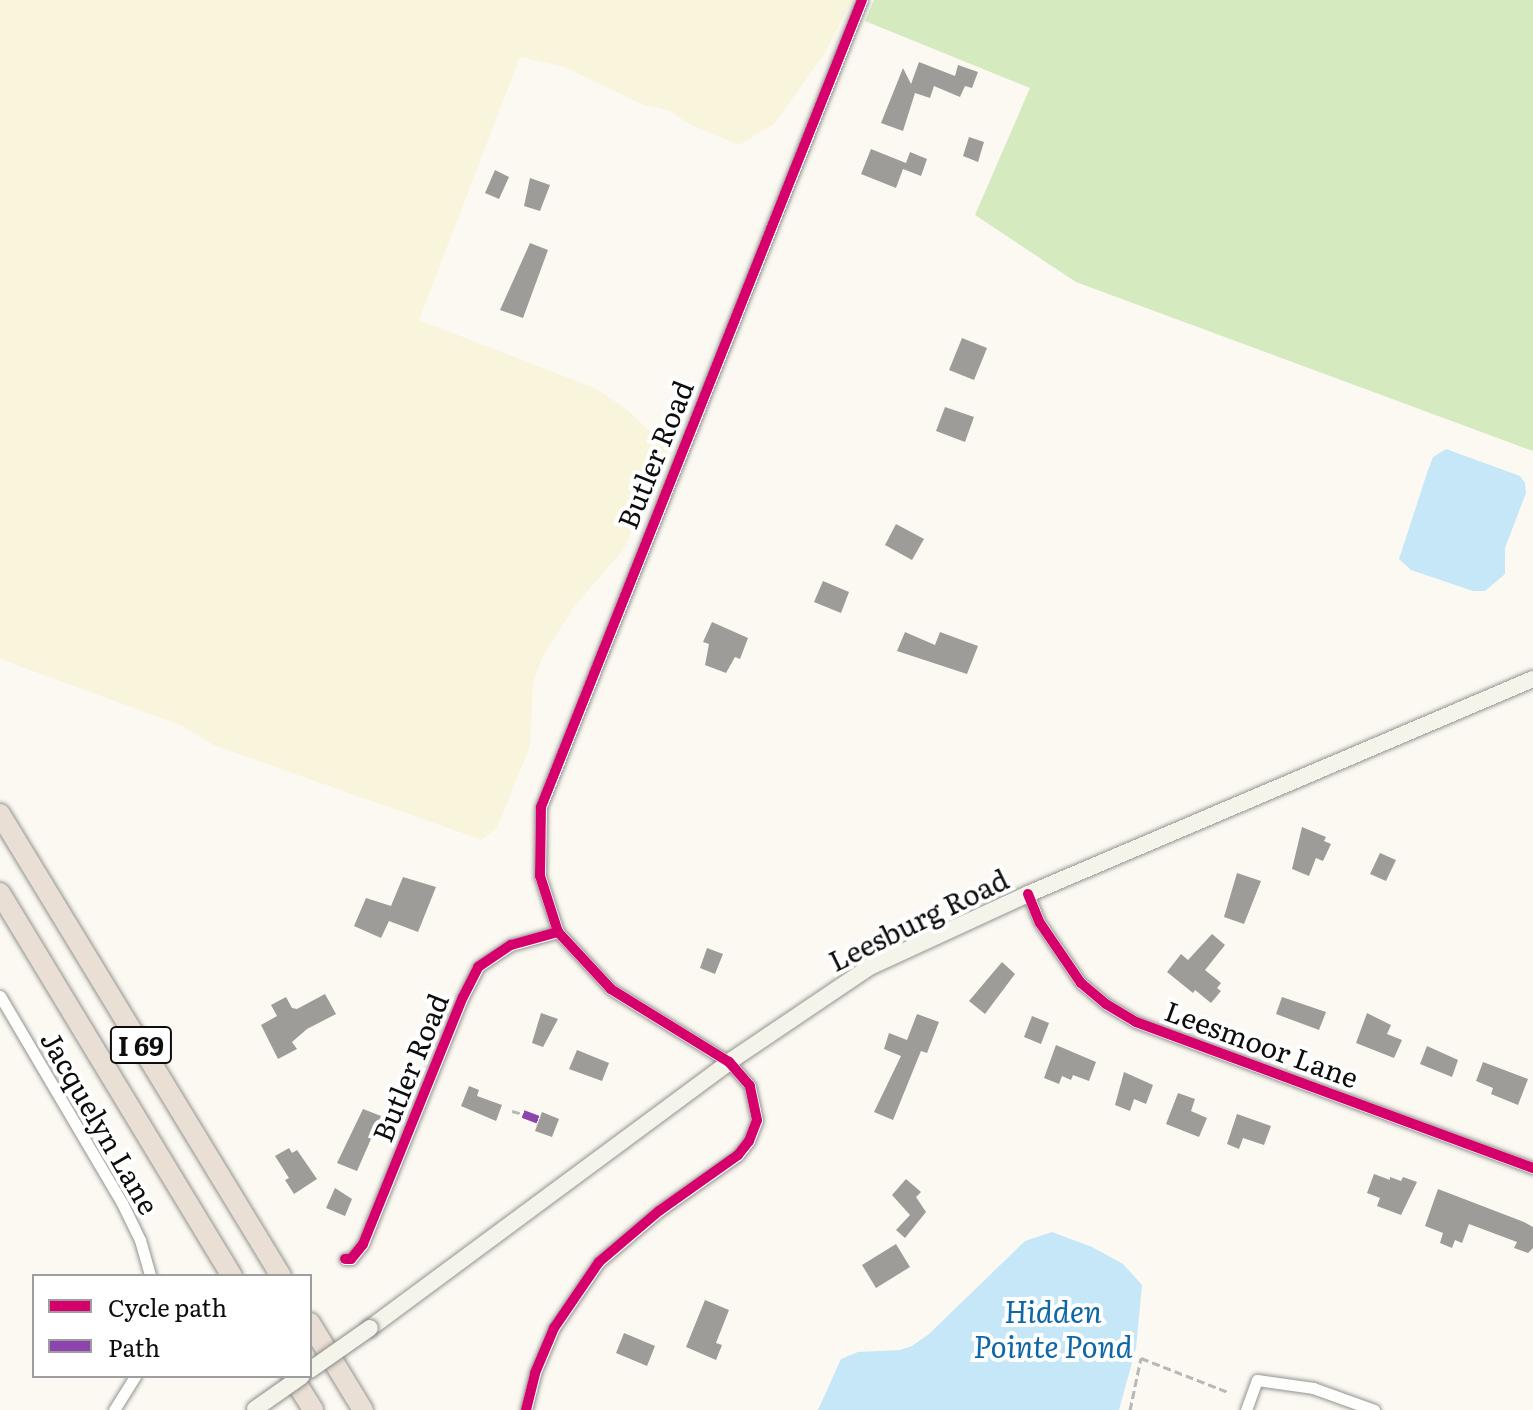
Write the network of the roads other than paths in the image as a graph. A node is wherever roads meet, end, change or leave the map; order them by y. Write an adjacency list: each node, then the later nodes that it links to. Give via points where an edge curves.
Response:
1 (862, 0): 6 (street, Butler Road, via 541,807 540,876)
2 (1533, 679): 5 (main road, Leesburg Road)
3 (0, 814): 13 (highway, I 69)
4 (0, 893): 12 (highway, I 69)
5 (1028, 894): 8 (main road, Leesburg Road, via 857,975); 9 (street, Leesmoor Lane, via 1040,923 1081,983 1136,1022)
6 (558, 932): 8 (street, Butler Road, via 611,989); 10 (street, Butler Road, via 511,945 478,967 363,1244)
7 (0, 996): 11 (street, Jacquelyn Lane, via 122,1203)
8 (729, 1062): 15 (main road, Leesburg Road, bridge); 23 (street, via 750,1086 756,1105 757,1120 747,1144 599,1262 554,1328)
9 (1533, 1168)
10 (345, 1259)
11 (149, 1274)
12 (231, 1274)
13 (280, 1274)
14 (312, 1326): 22 (highway)
15 (312, 1369)
16 (134, 1378): 19 (street)
17 (293, 1378): 21 (highway)
18 (299, 1378): 20 (main road, bridge)
19 (114, 1410)
20 (254, 1410)
21 (313, 1410)
22 (363, 1410)
23 (526, 1410)
24 (1246, 1410): 25 (street, via 1257,1380 1313,1388)
25 (1374, 1410)

